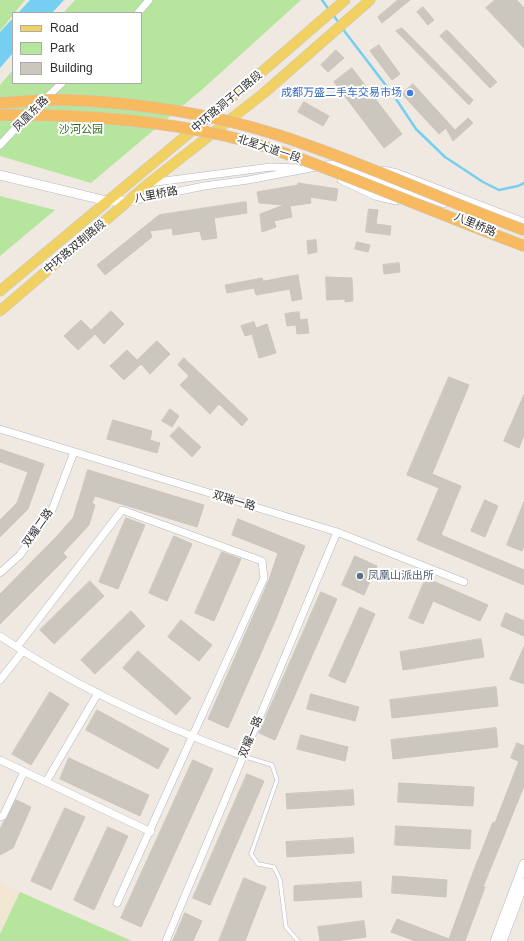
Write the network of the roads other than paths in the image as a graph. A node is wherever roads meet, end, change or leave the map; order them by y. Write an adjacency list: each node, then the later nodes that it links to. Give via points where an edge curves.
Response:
1 (149, 0): 4 (street)
2 (345, 0): 12 (main road, 中环路洞子口路段)
3 (370, 0): 11 (main road, 中环路洞子口路段, via 264,93)
4 (139, 12)
5 (61, 84): 8 (street, 凤凰东路)
6 (0, 103): 15 (highway, 北星大道一段, bridge, via 65,100 102,102 162,109 243,125 337,156)
7 (0, 114): 17 (highway, 北星大道一段, bridge, via 133,120 226,136 267,147 323,167)
8 (0, 145)
9 (313, 168): 11 (street, 八里桥路, via 271,167); 13 (street, 八里桥路); 14 (street, 八里桥路, via 337,163 397,173); 16 (street, 八里桥路, via 338,168 355,172); 17 (street, 八里桥路, via 376,196 445,212)
10 (0, 175): 12 (main road, 八里桥路)
11 (149, 183): 13 (main road, 中环路双荆路段)
12 (107, 201): 13 (main road, 八里桥路); 18 (main road, 中环路双荆路段)
13 (130, 201): 19 (main road, 中环路双荆路段)
14 (524, 222)
15 (524, 230)
16 (524, 234)
17 (524, 246)
18 (0, 291)
19 (0, 310)
20 (0, 429): 21 (street, 双瑞一路)
21 (74, 452): 22 (street, 双瑞一路); 23 (street, 双耀二路, via 52,510 20,555)
22 (337, 532): 24 (street, 双瑞一路); 30 (street, 双耀一路)
23 (0, 573)
24 (464, 582)
25 (0, 636): 26 (street)
26 (20, 649): 27 (street); 28 (street); 29 (street, via 122,510 262,561 264,578)
27 (0, 680)
28 (98, 693): 29 (street); 33 (street)
29 (193, 738): 30 (street); 35 (street)
30 (243, 756): 39 (street, 双耀一路); 40 (lane, via 272,765 278,780 251,854 258,864 274,867 280,880 286,927)
31 (0, 760): 32 (street)
32 (24, 772): 33 (street); 34 (street, via 3,816)
33 (46, 782): 35 (street)
34 (0, 817)
35 (151, 832): 38 (street)
36 (524, 864): 41 (main road)
37 (524, 883): 42 (main road)
38 (117, 903)
39 (166, 941)
40 (298, 941)
41 (495, 941)
42 (502, 941)

